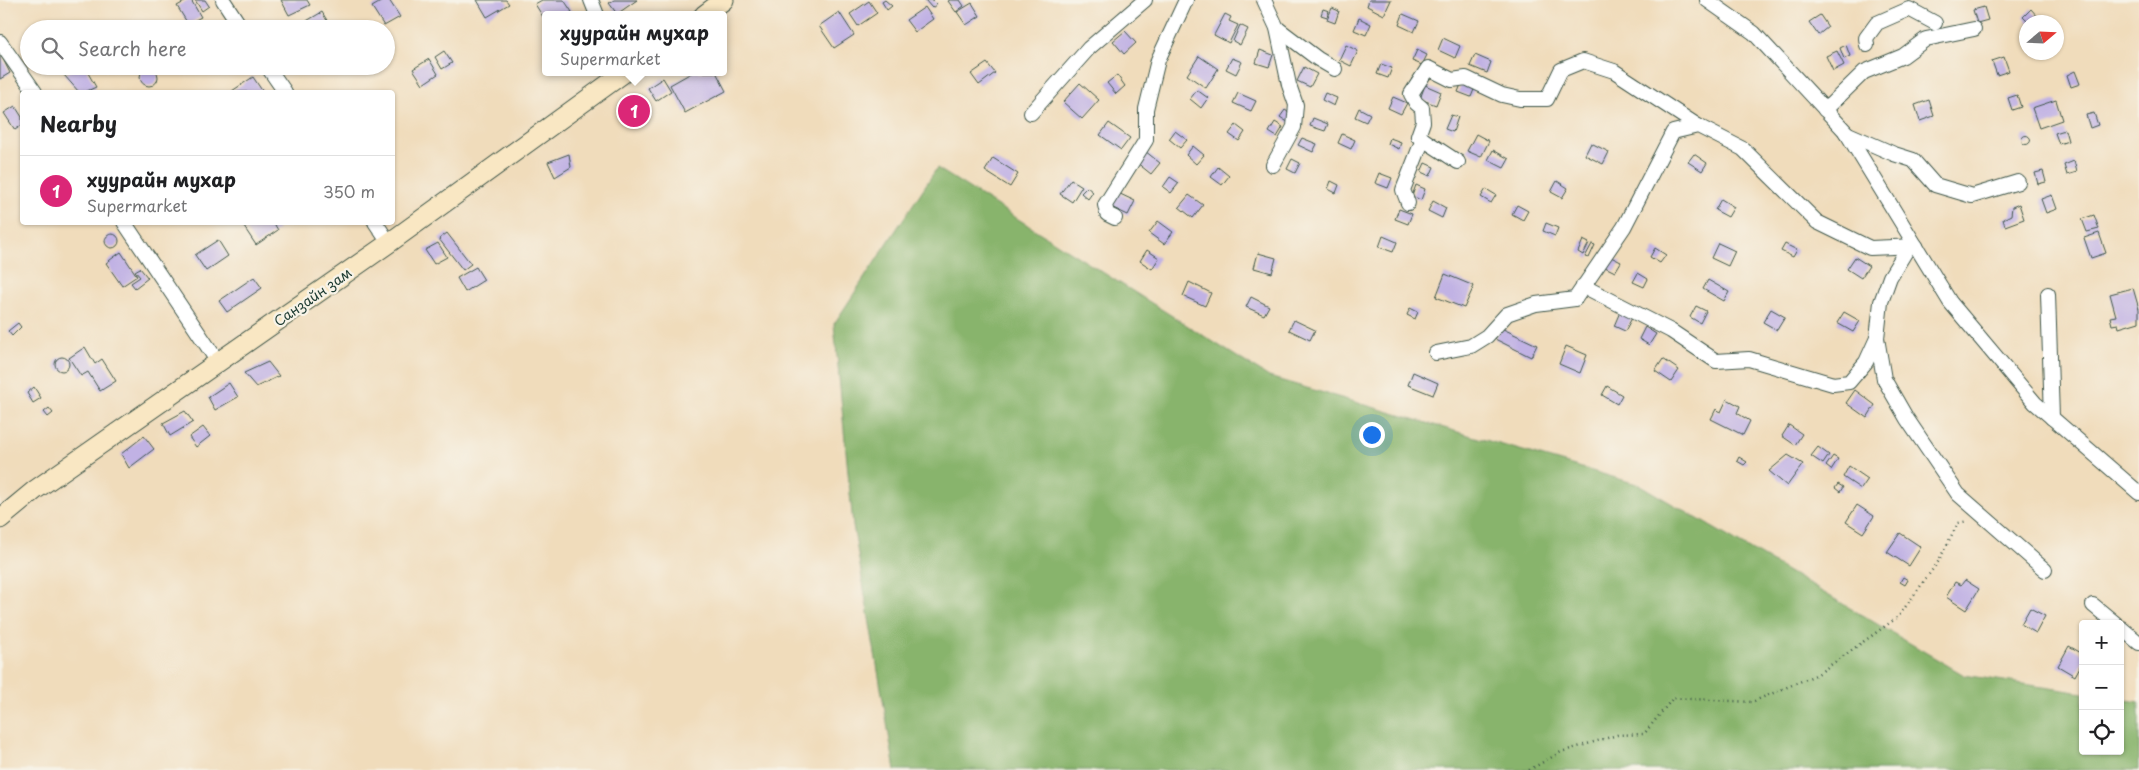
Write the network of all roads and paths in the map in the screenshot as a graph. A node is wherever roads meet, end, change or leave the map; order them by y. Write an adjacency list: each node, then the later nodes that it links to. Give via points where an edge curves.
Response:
1 (223, 0): 8 (street)
2 (724, 0): 7 (main road)
3 (1145, 0): 22 (street, via 1089,48)
4 (1186, 0): 30 (street, via 1158,60 1146,109 1146,140 1105,204 1108,214)
5 (1264, 0): 10 (street)
6 (1707, 0): 21 (street, via 1754,33)
7 (709, 11)
8 (236, 20)
9 (1935, 23): 13 (street, via 1909,9 1877,23 1866,38)
10 (1277, 28): 14 (street); 27 (street, via 1296,105 1294,127)
11 (1974, 29): 21 (street, via 1926,39 1903,56 1864,72)
12 (0, 42): 15 (street)
13 (1867, 45)
14 (1335, 69)
15 (20, 71)
16 (23, 75): 19 (street)
17 (274, 75): 20 (street)
18 (620, 76): 33 (main road, Санзайн зам)
19 (34, 90)
20 (285, 90)
21 (1825, 110): 24 (street)
22 (1031, 113)
23 (1698, 126): 25 (street, via 1614,71 1583,61 1561,70 1547,99 1520,99 1466,78 1452,80 1428,68 1411,94 1422,108 1423,122 1418,136); 34 (street, via 1743,149 1817,222 1870,248); 35 (street, via 1673,132 1624,227)
24 (1846, 132): 28 (street, via 1913,160 1935,185 1972,196); 34 (street)
25 (1423, 139): 26 (street); 29 (street, via 1403,190)
26 (1458, 162)
27 (1273, 165)
28 (2018, 182)
29 (1408, 203)
30 (1115, 218)
31 (126, 225): 39 (street)
32 (377, 225): 33 (street)
33 (389, 244): 39 (main road, Санзайн зам)
34 (1912, 246): 37 (street, via 1890,277 1881,302); 40 (street, via 1950,302 2035,403)
35 (1583, 286): 37 (street, via 1671,331 1716,361 1749,358 1833,384 1849,382 1866,362); 38 (street, via 1575,299 1536,304 1507,314 1487,336 1471,346)
36 (2048, 294): 40 (street)
37 (1877, 338): 43 (street, via 1884,379 1907,419 1958,494)
38 (1436, 354)
39 (218, 362): 42 (main road, Санзайн зам, via 35,490)
40 (2052, 418): 41 (street)
41 (2139, 493)
42 (0, 519)
43 (1986, 519): 44 (street); 49 (path, via 1958,523 1938,562 1898,617 1818,674 1752,702 1673,698 1644,734 1617,735 1561,752)
44 (2044, 570)
45 (2093, 605): 46 (street)
46 (2111, 620)
47 (2124, 631): 48 (street)
48 (2139, 643)
49 (1529, 770)

